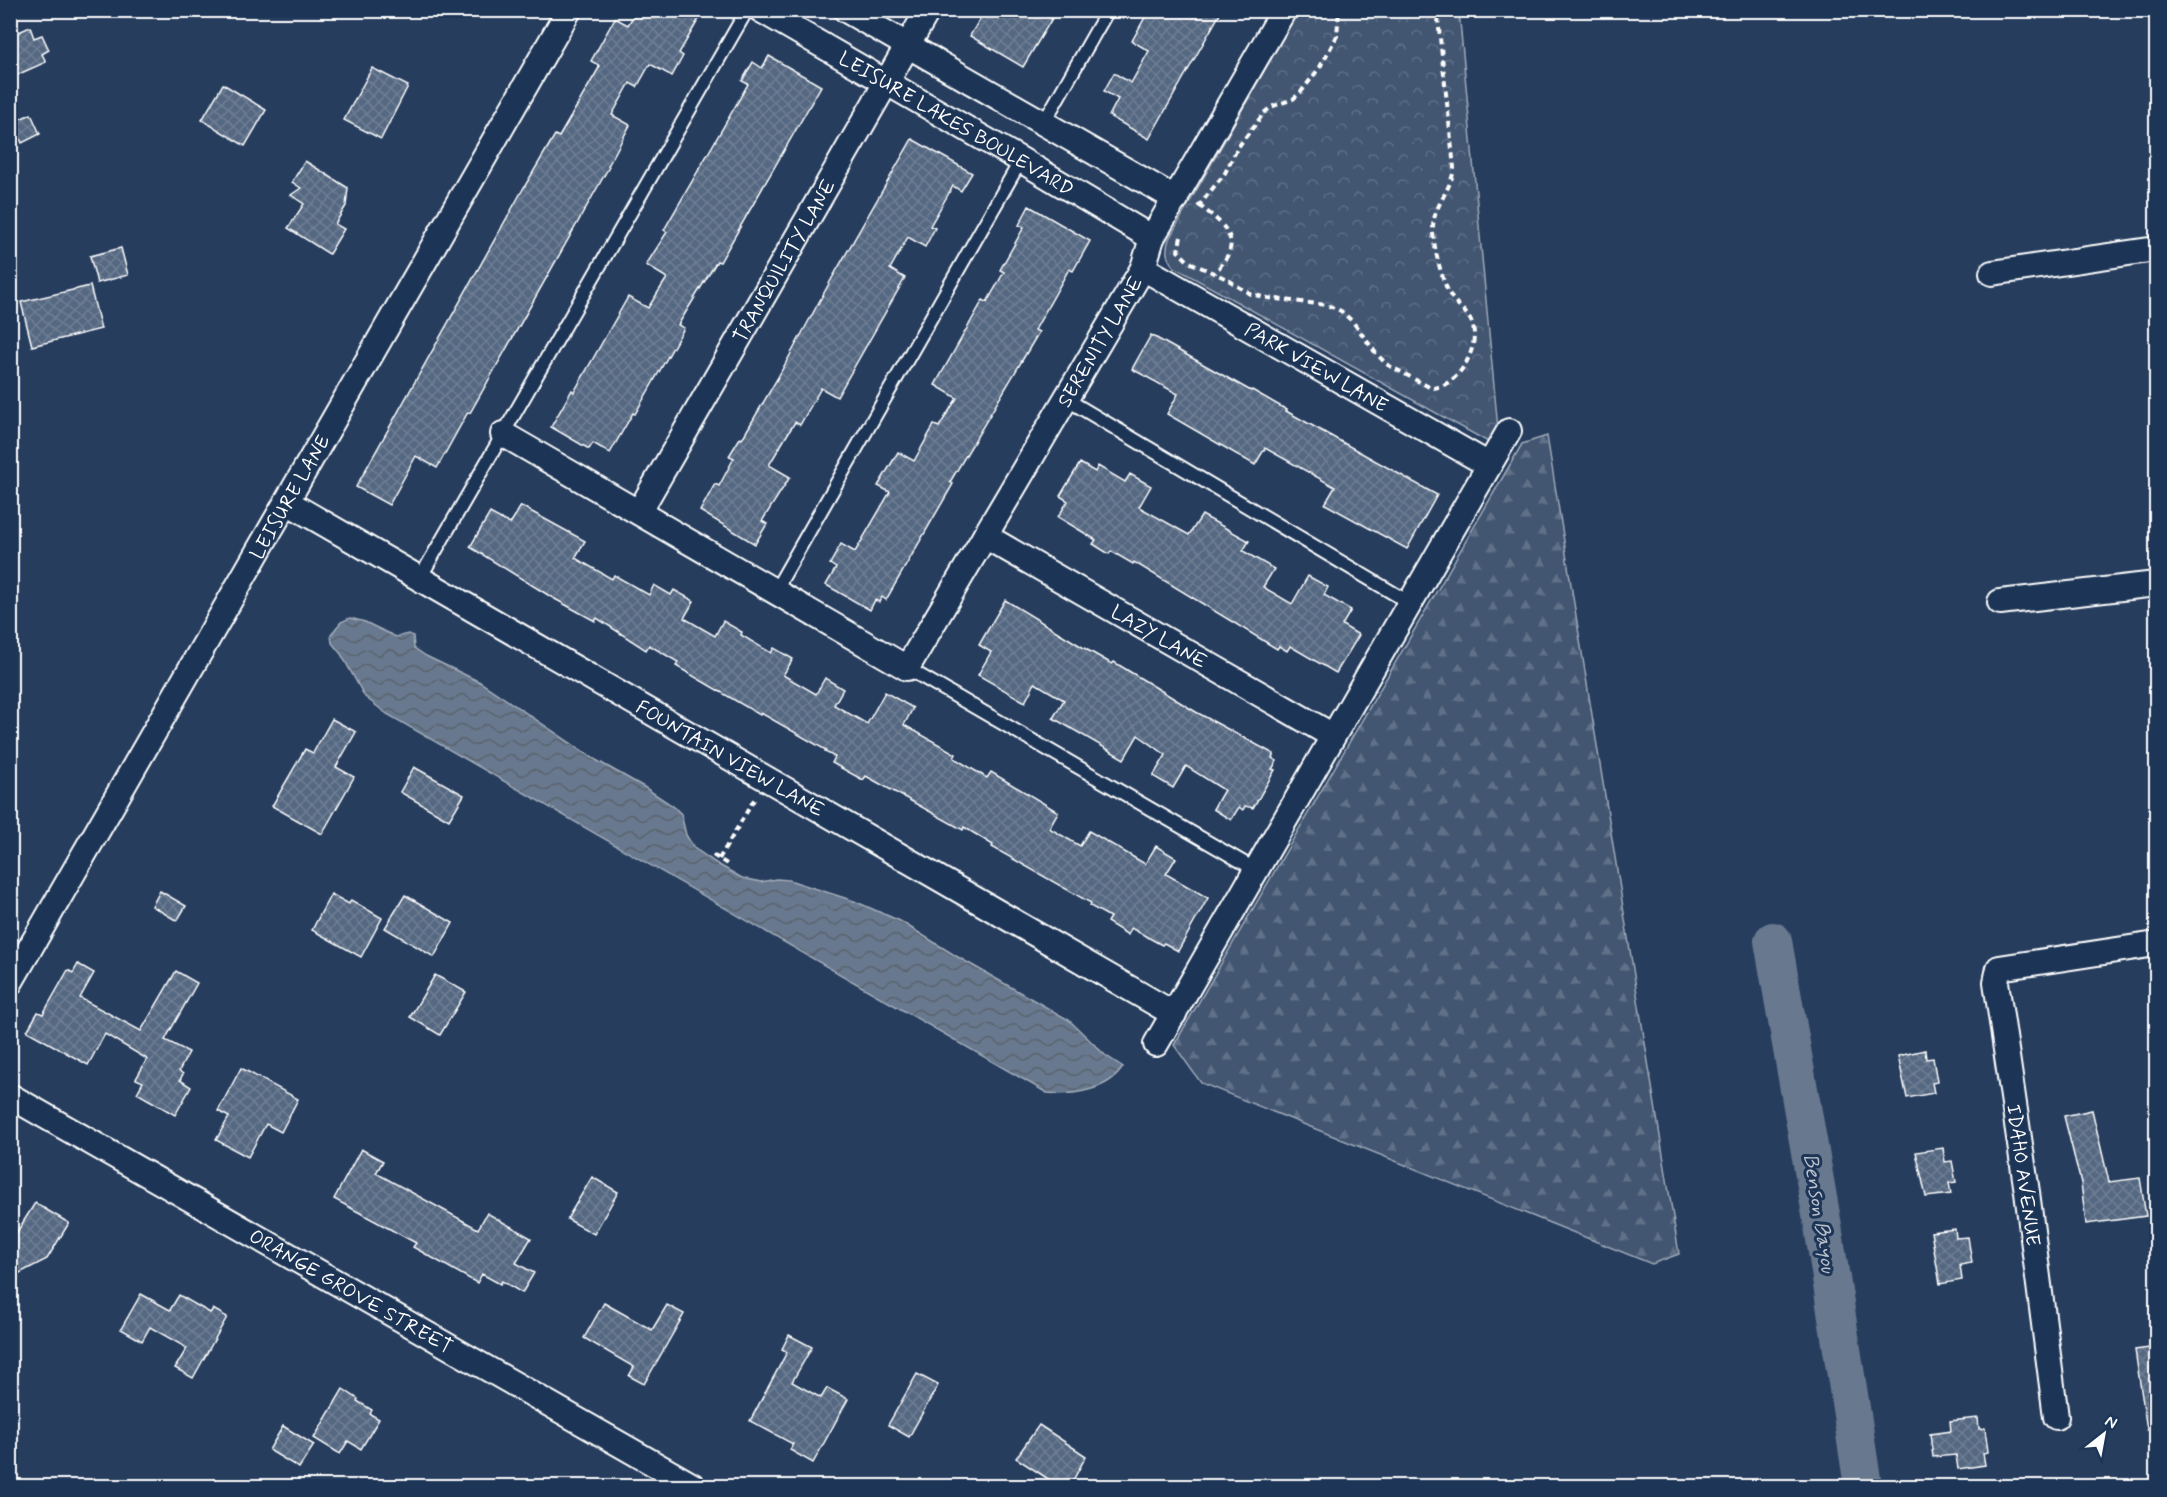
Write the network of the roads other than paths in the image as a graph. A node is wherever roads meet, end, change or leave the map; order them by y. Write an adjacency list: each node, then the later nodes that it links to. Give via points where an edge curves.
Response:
1 (569, 10): 21 (street, LEISURE LANE)
2 (747, 10): 19 (lane)
3 (761, 10): 9 (street, LEISURE LAKES BOULEVARD)
4 (846, 10): 8 (street)
5 (928, 10): 8 (street, TRANQUILITY LANE)
6 (1108, 10): 10 (lane)
7 (1284, 10): 12 (street, SERENITY LANE)
8 (908, 46): 9 (street, TRANQUILITY LANE); 10 (street)
9 (886, 82): 11 (street, LEISURE LAKES BOULEVARD); 22 (street, TRANQUILITY LANE)
10 (1043, 124): 12 (street)
11 (1021, 160): 13 (street, LEISURE LAKES BOULEVARD); 26 (lane)
12 (1184, 206): 13 (street, SERENITY LANE)
13 (1152, 238): 15 (street, SERENITY LANE)
14 (2157, 249): 16 (street)
15 (1143, 268): 17 (street, SERENITY LANE); 20 (street, PARK VIEW LANE)
16 (1992, 273)
17 (1066, 399): 23 (street, SERENITY LANE); 28 (lane)
18 (1509, 431): 20 (street)
19 (503, 434): 22 (street); 24 (lane)
20 (1489, 465): 28 (street)
21 (287, 502): 24 (street, FOUNTAIN VIEW LANE); 33 (street, LEISURE LANE)
22 (639, 512): 26 (street)
23 (985, 536): 29 (street, SERENITY LANE); 30 (street, LAZY LANE)
24 (420, 578): 34 (street, FOUNTAIN VIEW LANE)
25 (2157, 584): 27 (street)
26 (775, 591): 29 (street)
27 (2000, 602)
28 (1410, 603): 30 (street)
29 (907, 668): 31 (lane)
30 (1333, 736): 31 (street)
31 (1256, 870): 34 (street)
32 (2157, 944): 37 (street, IDAHO AVENUE, via 1999,968 1995,982)
33 (10, 983)
34 (1174, 1014): 35 (street)
35 (1156, 1044)
36 (10, 1096): 38 (street, ORANGE GROVE STREET)
37 (2056, 1417)
38 (693, 1486)

